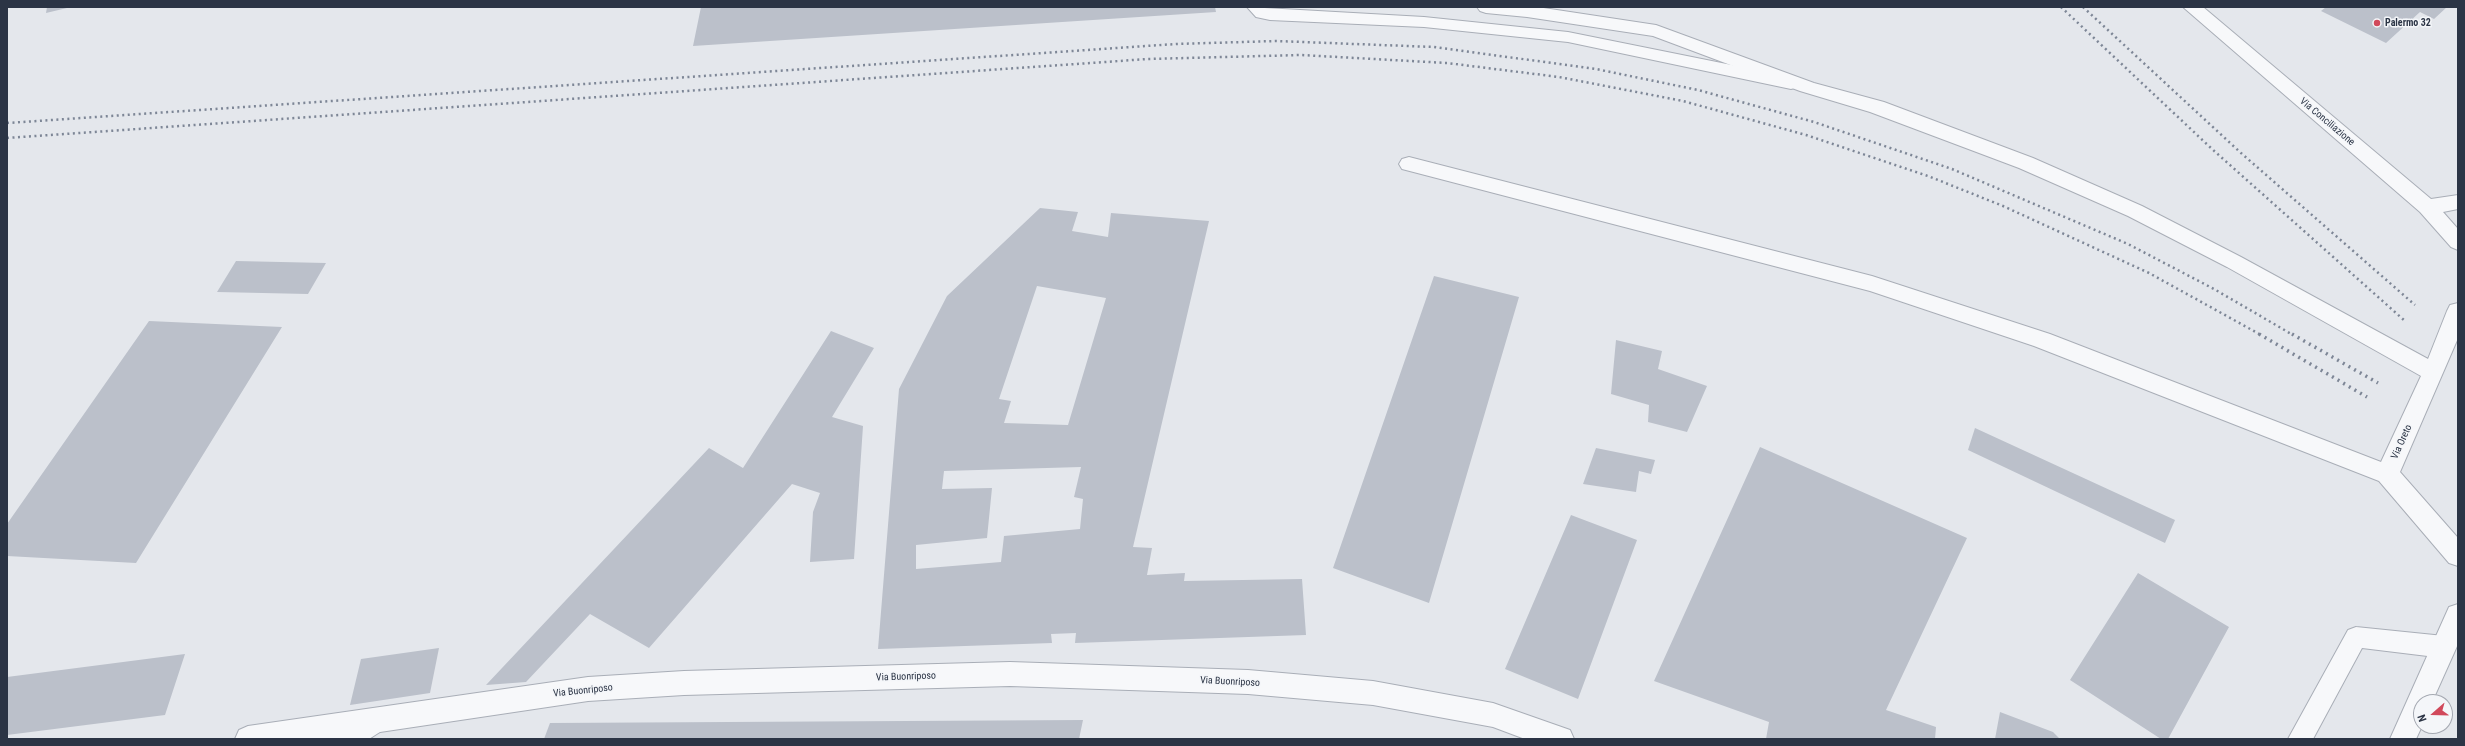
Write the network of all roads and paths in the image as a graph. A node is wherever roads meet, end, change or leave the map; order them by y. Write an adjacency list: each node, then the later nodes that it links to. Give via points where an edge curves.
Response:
1 (1255, 7): 4 (lane, via 1270,16 1424,22 1568,37)
2 (1486, 7): 4 (street, via 1656,31)
3 (2192, 7): 7 (street, Via Conciliazione)
4 (1807, 87): 10 (street, via 1877,107 2019,160 2135,211 2234,262)
5 (1409, 164): 11 (street, via 1872,284 2042,340)
6 (2458, 202): 7 (street)
7 (2428, 207): 8 (street, Via Conciliazione)
8 (2458, 242)
9 (2458, 311): 10 (street, Via Oreto)
10 (2434, 372): 11 (street, Via Oreto)
11 (2387, 474): 12 (street)
12 (2458, 556)
13 (2458, 615): 14 (street)
14 (2444, 647): 20 (lane, via 2356,638); 21 (street)
15 (377, 720): 16 (street, Via Buonriposo); 17 (street); 18 (street); 19 (street, Via Buonriposo, via 588,689 692,683 1010,674 1248,682 1373,693 1492,715)
16 (248, 739)
17 (324, 739)
18 (345, 739)
19 (1561, 739)
20 (2300, 739)
21 (2403, 739)

